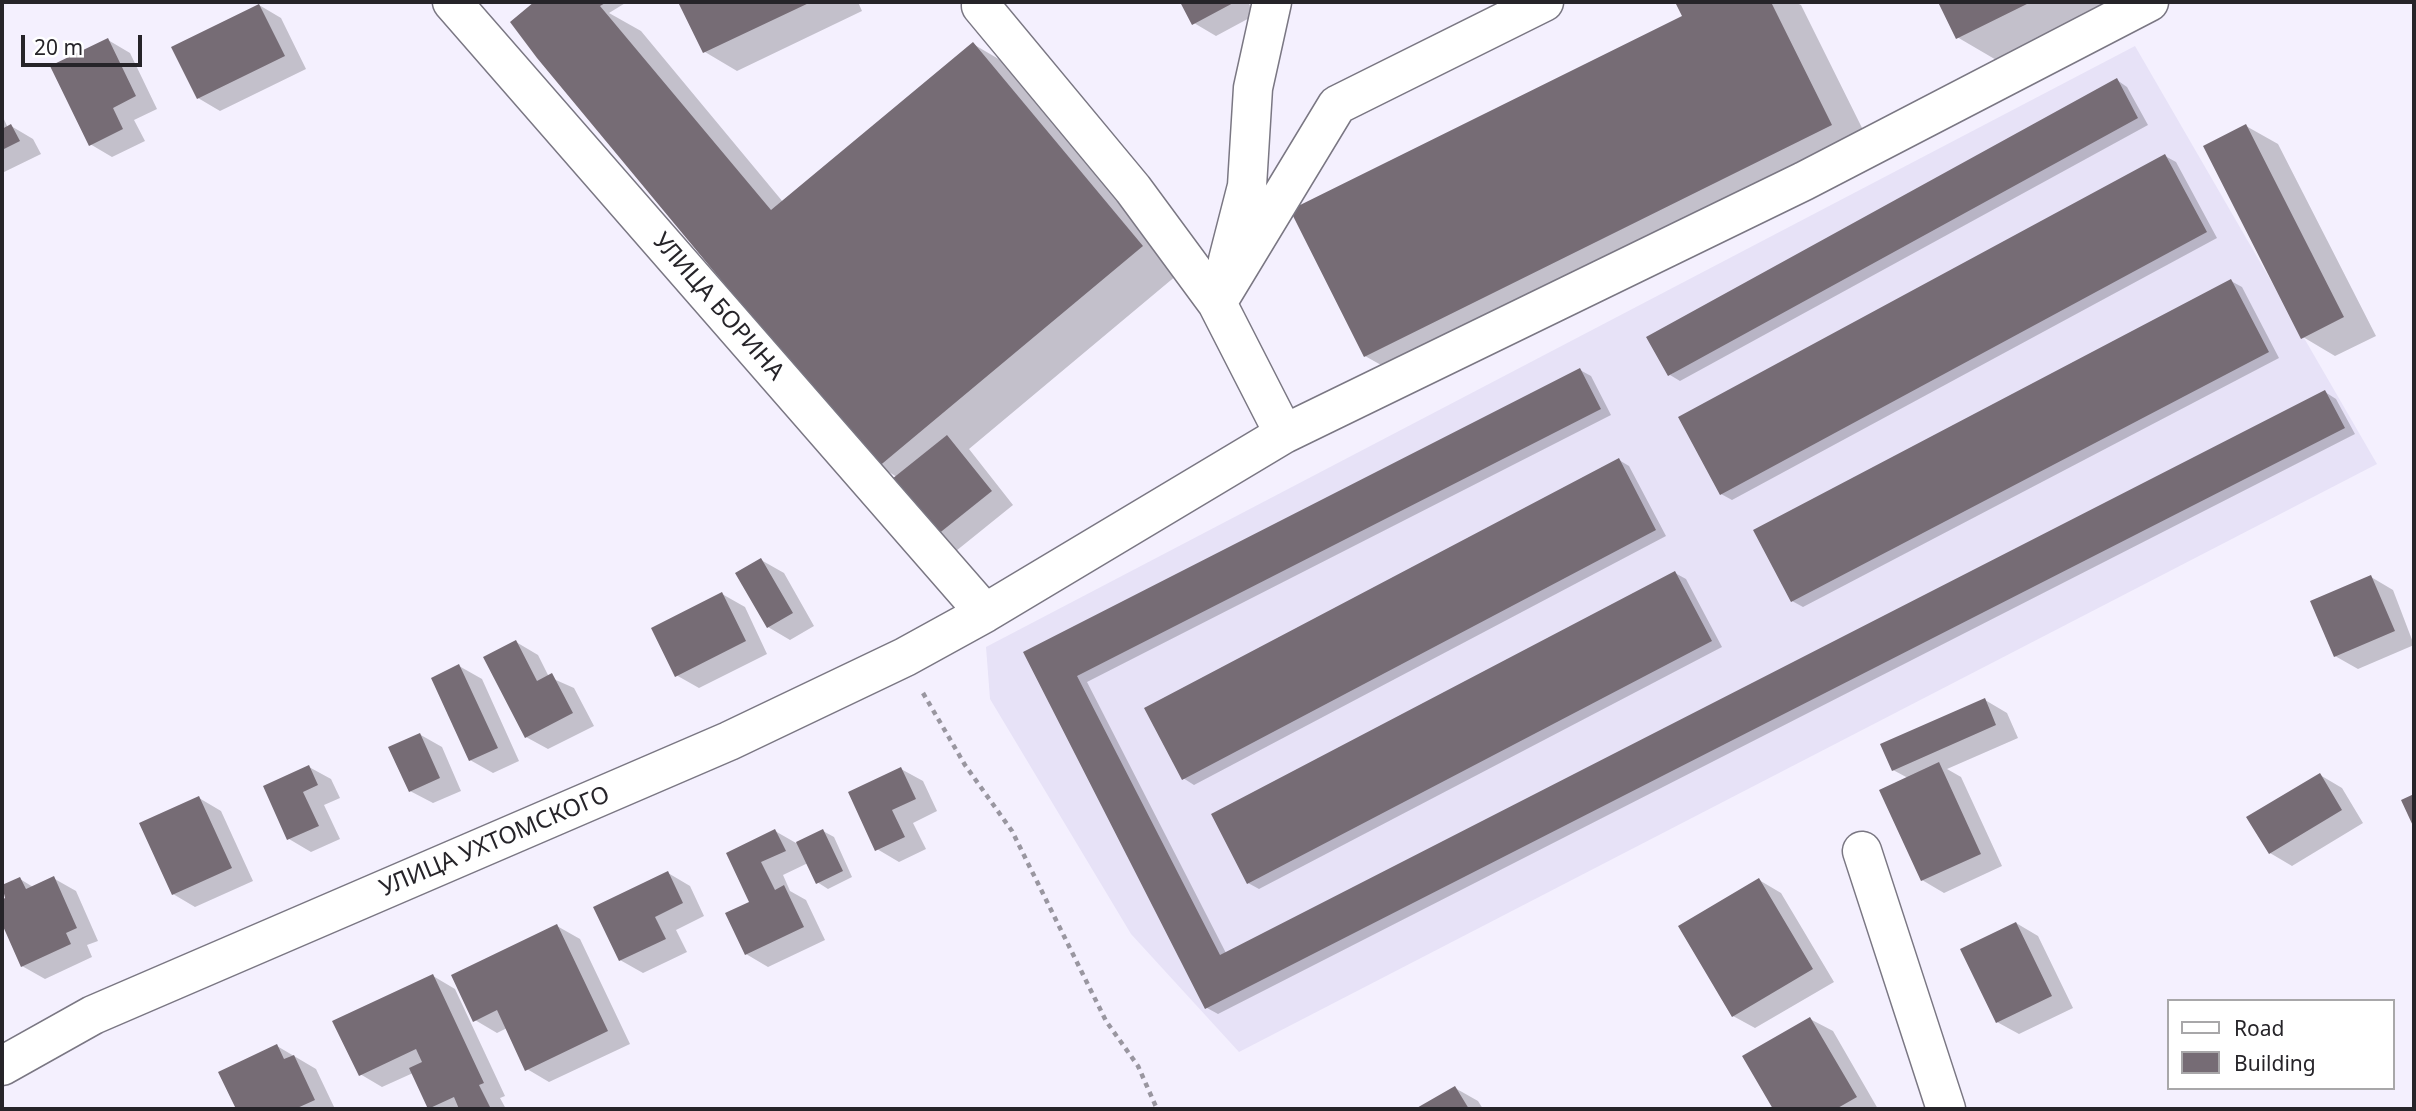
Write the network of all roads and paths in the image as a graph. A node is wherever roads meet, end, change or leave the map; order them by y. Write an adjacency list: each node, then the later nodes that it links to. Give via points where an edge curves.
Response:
1 (452, 2): 8 (street, УЛИЦА БОРИНА)
2 (1272, 2): 6 (street, via 1253,88 1247,186)
3 (1544, 2): 6 (street, via 1336,105)
4 (2149, 2): 7 (street, УЛИЦА УХТОМСКОГО, via 1804,181)
5 (981, 6): 6 (street, via 1133,189)
6 (1217, 303): 7 (street)
7 (1284, 433): 8 (street, УЛИЦА УХТОМСКОГО)
8 (985, 613): 9 (street, УЛИЦА УХТОМСКОГО)
9 (905, 657): 11 (street, УЛИЦА УХТОМСКОГО, via 729,741 93,1015); 12 (path, via 965,765 1012,831 1107,1021 1138,1066)
10 (1862, 851): 13 (street)
11 (2, 1066)
12 (1157, 1109)
13 (1946, 1109)

